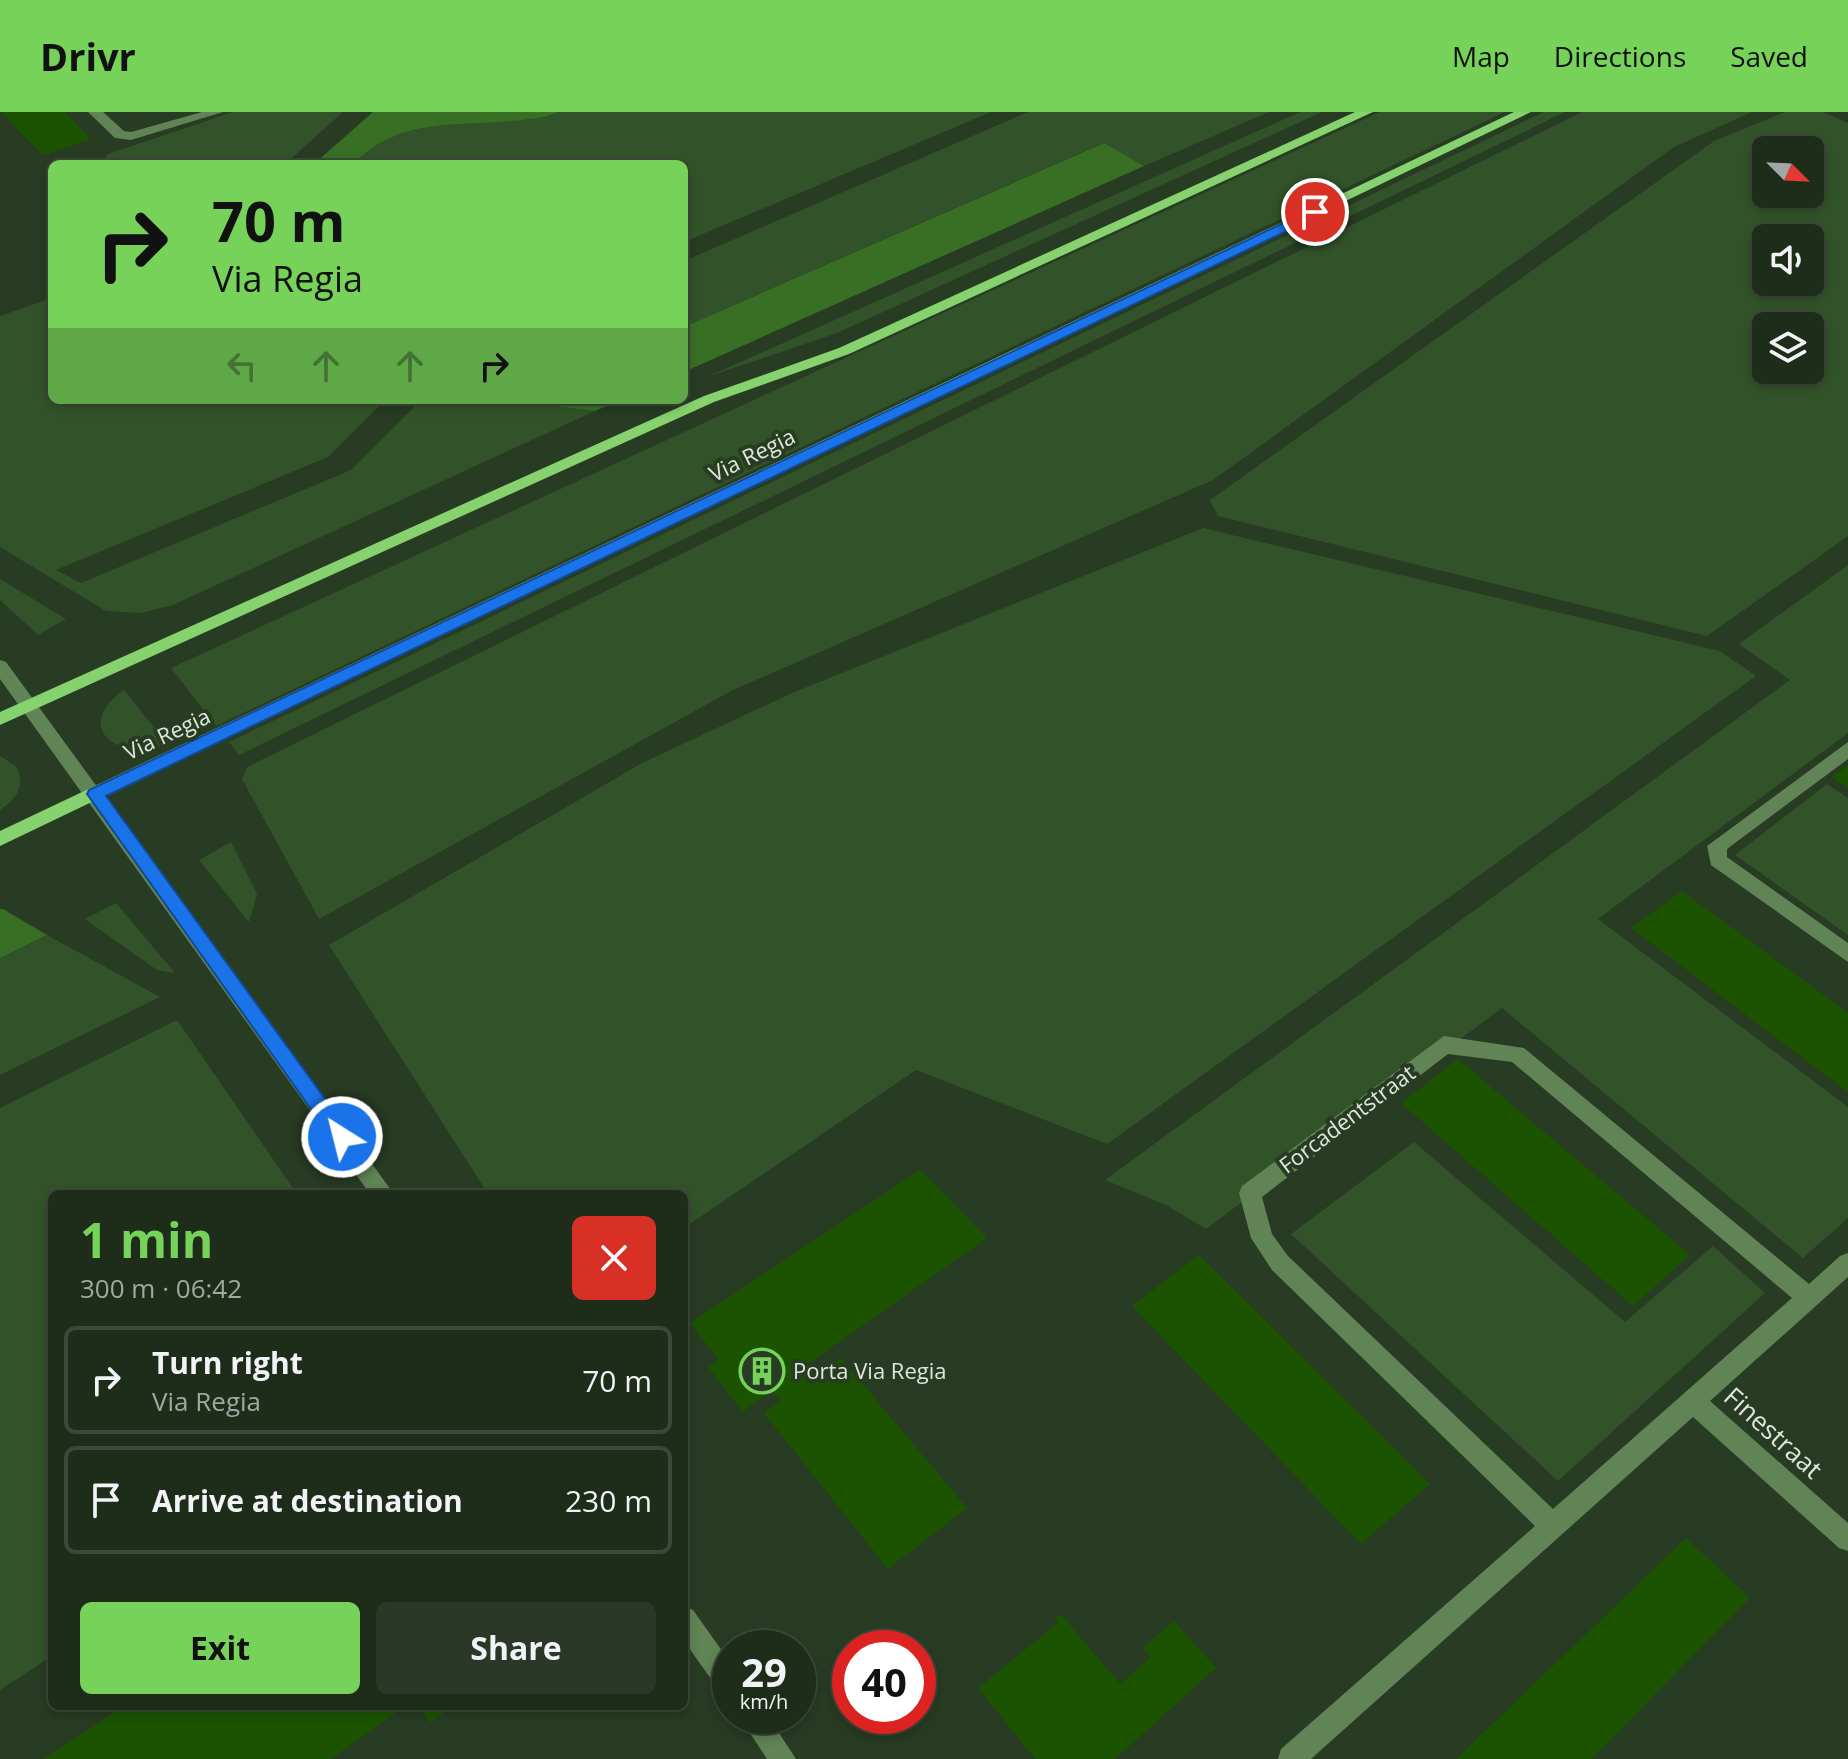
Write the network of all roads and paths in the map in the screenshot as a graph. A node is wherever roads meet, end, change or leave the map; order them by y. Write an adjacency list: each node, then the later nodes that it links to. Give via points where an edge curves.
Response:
1 (95, 112): 2 (street, via 120,135 131,136)
2 (216, 112)
3 (1366, 112): 6 (main road, via 844,351 709,399)
4 (1524, 112): 9 (main road, Via Regia)
5 (0, 666): 6 (street)
6 (29, 706): 7 (main road); 9 (street)
7 (0, 719)
8 (1848, 749): 11 (street, via 1717,846 1718,860)
9 (95, 794): 10 (main road, Via Regia); 12 (street)
10 (0, 839)
11 (1848, 954)
12 (380, 1190)
13 (1848, 1263): 14 (street)
14 (1810, 1299): 15 (street); 16 (street, Forcadentstraat, via 1517,1054 1444,1045 1250,1193 1262,1238 1280,1263)
15 (1695, 1403): 16 (street); 17 (street, Finestraat)
16 (1552, 1525): 22 (street)
17 (1848, 1539)
18 (688, 1625): 19 (street)
19 (712, 1659)
20 (765, 1734): 21 (street)
21 (783, 1759)
22 (1291, 1759)

